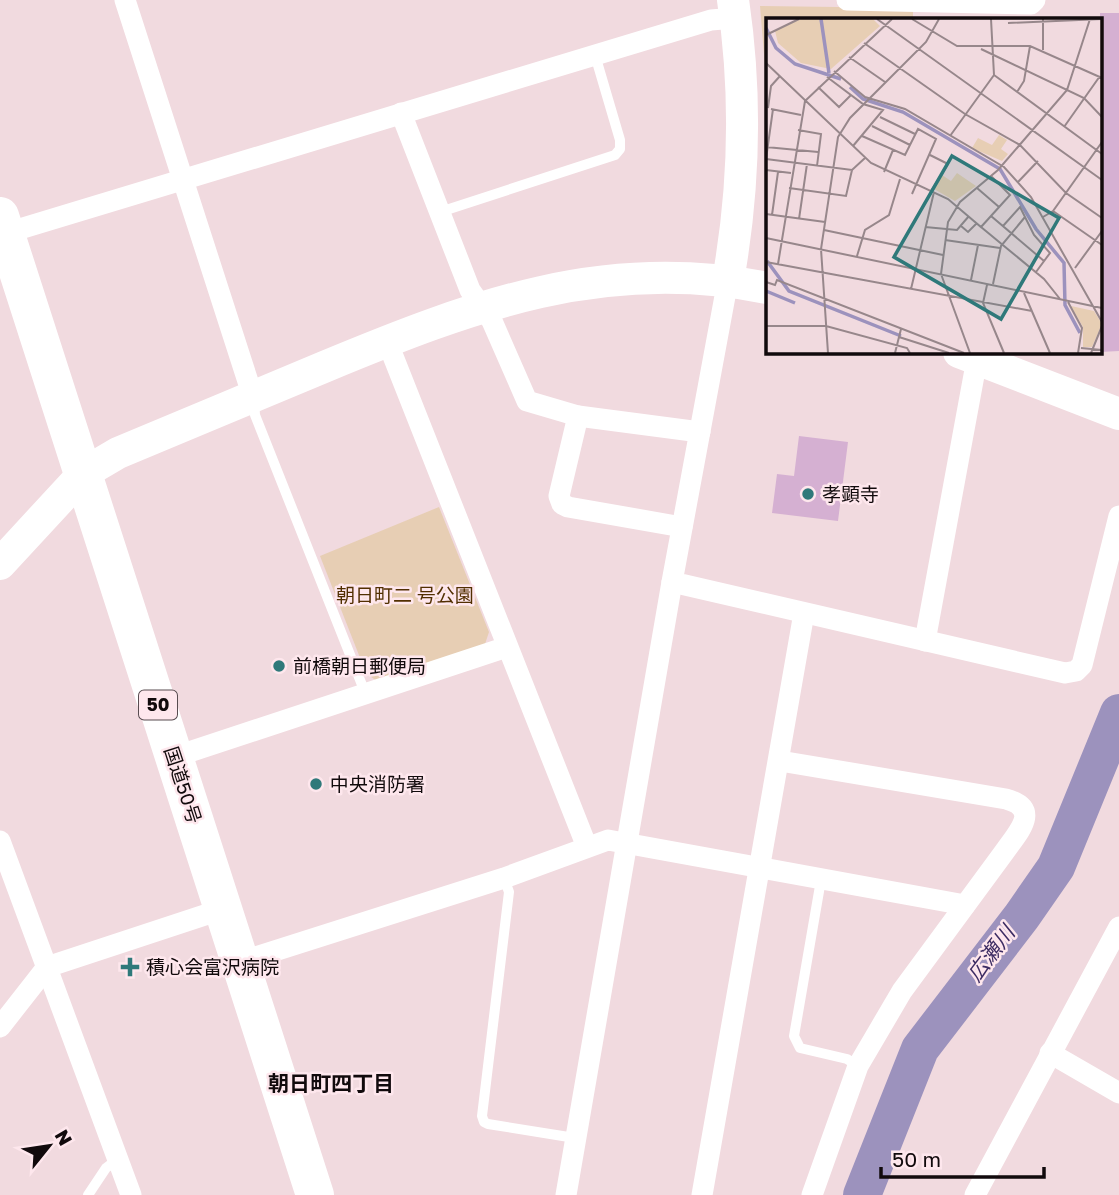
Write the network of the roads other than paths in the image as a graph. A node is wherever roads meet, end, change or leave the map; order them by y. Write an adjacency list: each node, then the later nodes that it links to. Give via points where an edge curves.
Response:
1 (125, 0): 8 (street)
2 (847, 0): 4 (street)
3 (1035, 0): 4 (street, via 1031,4)
4 (915, 1)
5 (734, 9): 6 (street); 11 (street, via 743,170)
6 (595, 55): 7 (street); 9 (lane, via 620,140 615,155)
7 (401, 114): 8 (street); 9 (street)
8 (184, 179): 10 (street); 16 (street)
9 (440, 212): 13 (street, via 470,290)
10 (2, 228): 20 (highway, 国道50号 / 50)
11 (728, 280): 12 (street); 13 (street, via 612,279); 19 (street)
12 (766, 288)
13 (483, 307): 14 (street); 18 (street, via 527,401)
14 (387, 341): 16 (street); 27 (street)
15 (968, 356): 17 (street); 26 (street)
16 (254, 397): 20 (street, via 118,453); 28 (lane, via 255,415)
17 (1119, 414)
18 (578, 416): 19 (street); 22 (street, via 559,496 562,504)
19 (700, 432): 22 (street)
20 (84, 473): 23 (street); 29 (highway, 国道50号 / 50)
21 (1119, 516): 26 (street, via 1082,665 1076,671 1065,673)
22 (682, 527): 24 (street)
23 (0, 564)
24 (671, 582): 25 (street); 32 (street)
25 (804, 613): 26 (street); 30 (street)
26 (925, 641)
27 (507, 647): 28 (street); 33 (street)
28 (366, 695): 29 (street)
29 (174, 757): 38 (highway, 国道50号 / 50)
30 (780, 761): 34 (street); 37 (street, via 1021,804 1025,809 1021,827)
31 (0, 841): 41 (street)
32 (626, 844): 33 (street, via 608,840); 34 (street); 46 (street)
33 (587, 847): 35 (street)
34 (759, 868): 36 (street); 52 (street)
35 (504, 878): 40 (street); 46 (lane, via 509,892 482,1116 488,1124)
36 (821, 880): 37 (street); 44 (lane, via 794,1037 800,1048)
37 (965, 905): 44 (street, via 902,991)
38 (223, 909): 40 (highway, 国道50号 / 50); 41 (street)
39 (1119, 926): 43 (street)
40 (240, 962): 50 (highway, 国道50号 / 50)
41 (47, 967): 42 (street); 47 (street)
42 (0, 1027)
43 (1050, 1053): 45 (street); 54 (street)
44 (858, 1066): 53 (street)
45 (1119, 1093)
46 (575, 1138): 51 (street)
47 (118, 1158): 48 (lane); 49 (street)
48 (88, 1195)
49 (131, 1195)
50 (315, 1195)
51 (566, 1195)
52 (702, 1195)
53 (812, 1195)
54 (975, 1195)

